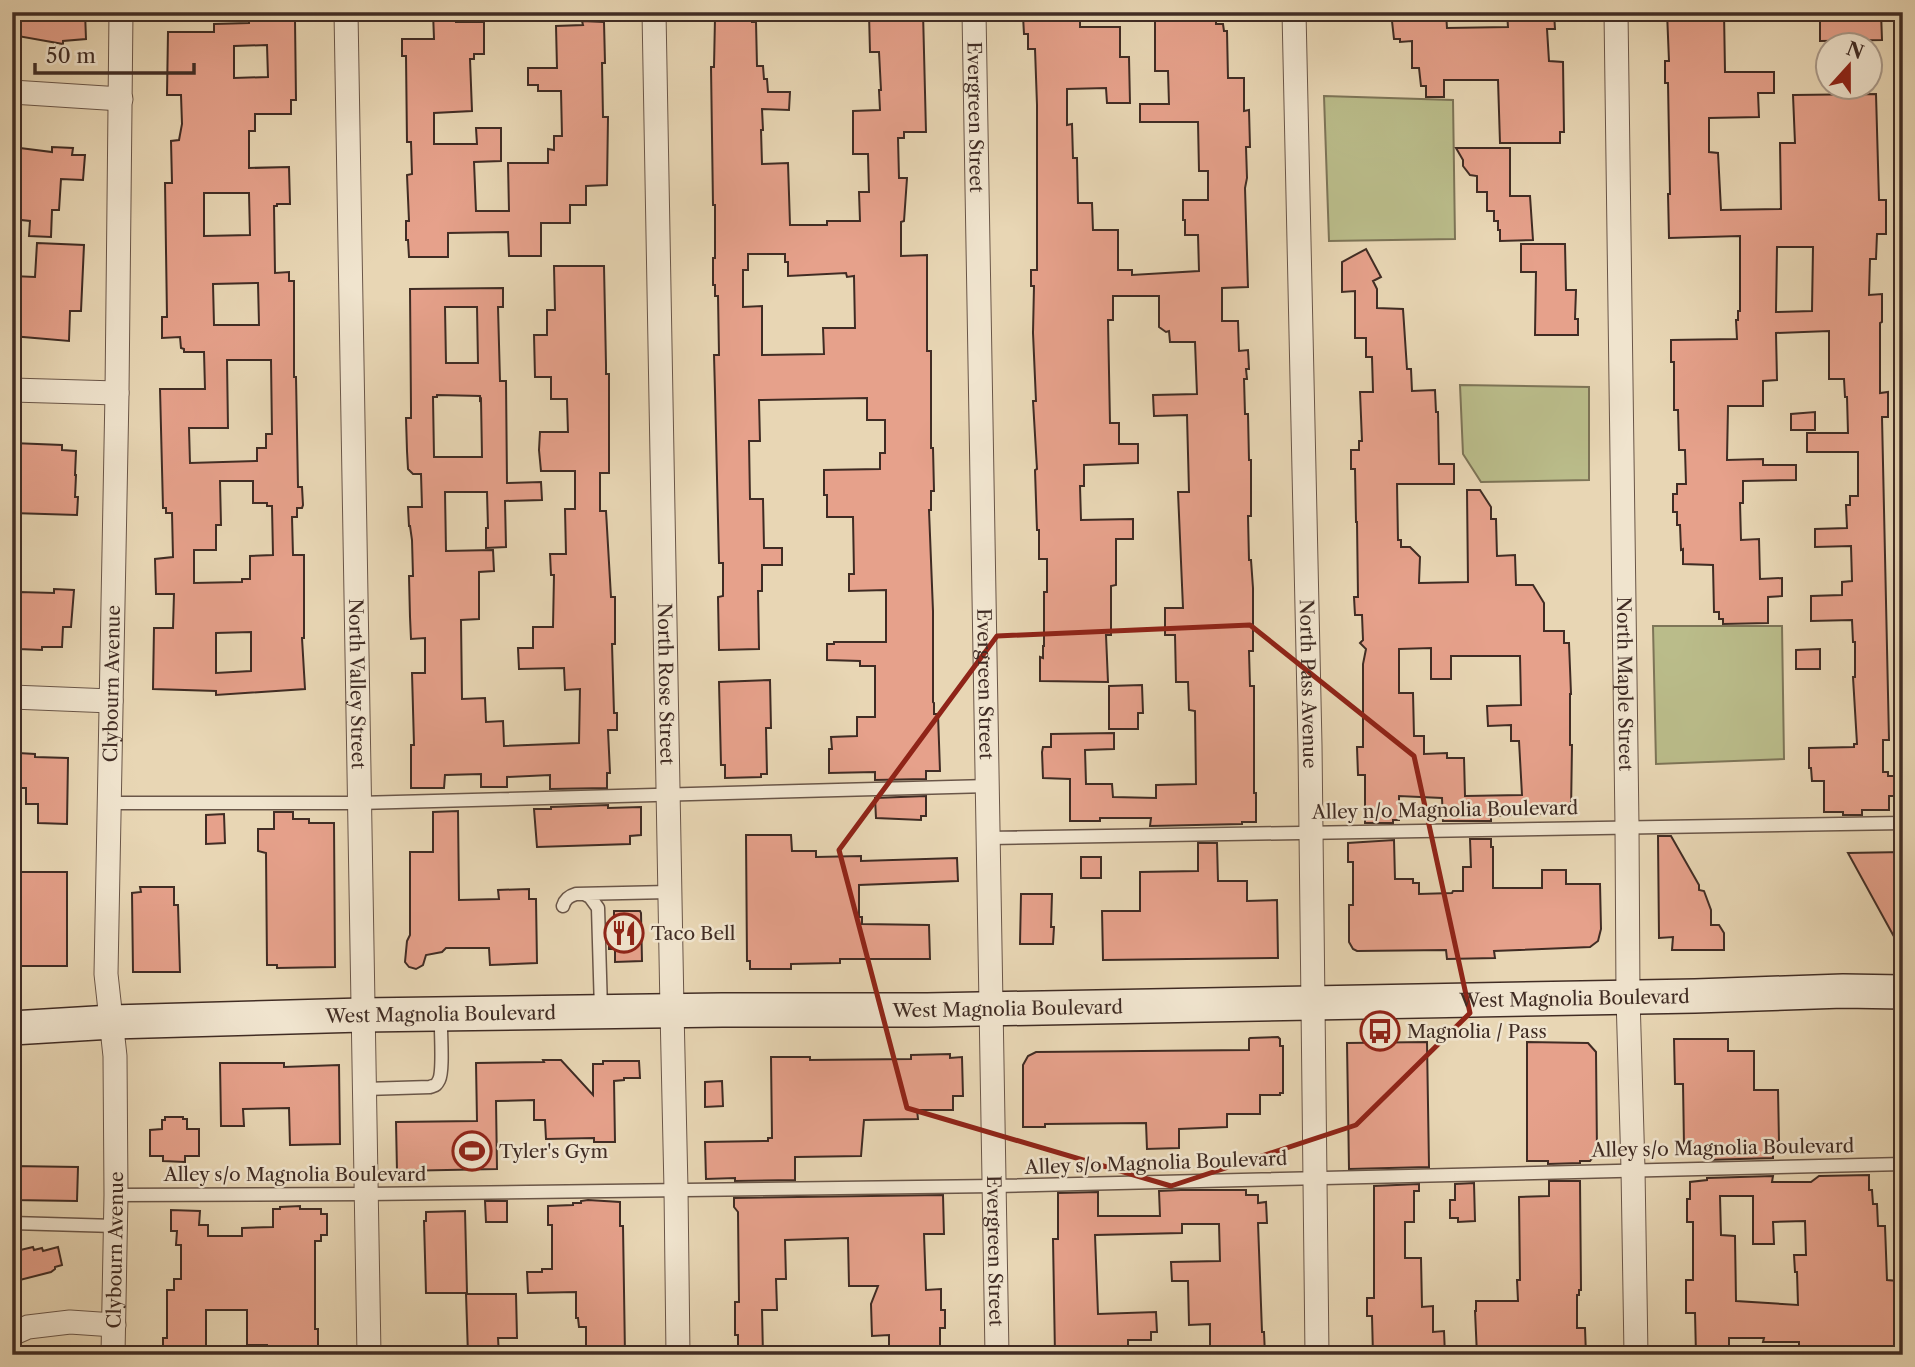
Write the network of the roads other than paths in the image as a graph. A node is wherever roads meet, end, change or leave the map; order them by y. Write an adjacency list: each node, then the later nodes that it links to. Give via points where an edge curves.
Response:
1 (121, 12): 8 (street, Clybourn Avenue)
2 (346, 12): 16 (street, North Valley Street)
3 (654, 12): 14 (street, North Rose Street)
4 (974, 12): 13 (street, Evergreen Street)
5 (1294, 12): 19 (street, North Pass Avenue)
6 (1616, 12): 18 (street, North Maple Street)
7 (12, 92): 8 (street)
8 (121, 99): 10 (street, Clybourn Avenue)
9 (12, 390): 10 (street)
10 (117, 393): 12 (street, Clybourn Avenue)
11 (12, 697): 12 (street)
12 (111, 701): 15 (street, Clybourn Avenue)
13 (989, 786): 14 (lane); 20 (street, Evergreen Street)
14 (668, 795): 16 (lane); 21 (street, North Rose Street)
15 (108, 803): 16 (lane); 32 (street, Clybourn Avenue, via 106,974)
16 (358, 803): 31 (street, North Valley Street)
17 (1903, 823): 18 (lane, Alley n/o Magnolia Boulevard)
18 (1627, 826): 19 (lane, Alley n/o Magnolia Boulevard); 25 (street, North Maple Street)
19 (1310, 832): 20 (lane, Alley n/o Magnolia Boulevard); 26 (street, North Pass Avenue)
20 (989, 838): 27 (street, Evergreen Street)
21 (669, 892): 22 (lane); 28 (street, North Rose Street)
22 (584, 894): 23 (lane, via 569,896); 29 (lane, via 598,908)
23 (563, 906)
24 (1903, 992): 25 (main road, West Magnolia Boulevard)
25 (1628, 997): 26 (main road, West Magnolia Boulevard); 36 (street, North Maple Street)
26 (1313, 1003): 27 (main road, West Magnolia Boulevard); 37 (street, North Pass Avenue)
27 (991, 1008): 28 (main road, West Magnolia Boulevard); 38 (street, Evergreen Street)
28 (672, 1010): 29 (main road, West Magnolia Boulevard); 39 (street, North Rose Street)
29 (601, 1012): 30 (main road, West Magnolia Boulevard)
30 (440, 1014): 31 (main road, West Magnolia Boulevard); 34 (lane, via 440,1076 435,1085)
31 (362, 1015): 32 (main road, West Magnolia Boulevard); 34 (street, North Valley Street)
32 (112, 1022): 33 (main road, West Magnolia Boulevard); 41 (street, Clybourn Avenue)
33 (12, 1028)
34 (365, 1089): 40 (street, North Valley Street)
35 (1903, 1164): 36 (lane, Alley s/o Magnolia Boulevard)
36 (1633, 1169): 37 (lane, Alley s/o Magnolia Boulevard); 51 (street, North Maple Street)
37 (1314, 1178): 38 (lane, Alley s/o Magnolia Boulevard); 50 (street, North Pass Avenue)
38 (995, 1186): 39 (lane, Alley s/o Magnolia Boulevard); 49 (street, Evergreen Street)
39 (677, 1189): 40 (lane, Alley s/o Magnolia Boulevard); 48 (street, North Rose Street)
40 (366, 1194): 41 (lane, Alley s/o Magnolia Boulevard); 47 (street, North Valley Street)
41 (116, 1195): 43 (street, Clybourn Avenue)
42 (12, 1223): 43 (lane)
43 (115, 1226): 44 (street, Clybourn Avenue)
44 (114, 1325): 45 (street, via 70,1322 28,1327); 46 (street, Clybourn Avenue)
45 (12, 1334)
46 (113, 1355)
47 (369, 1355)
48 (678, 1355)
49 (997, 1355)
50 (1317, 1355)
51 (1636, 1355)

